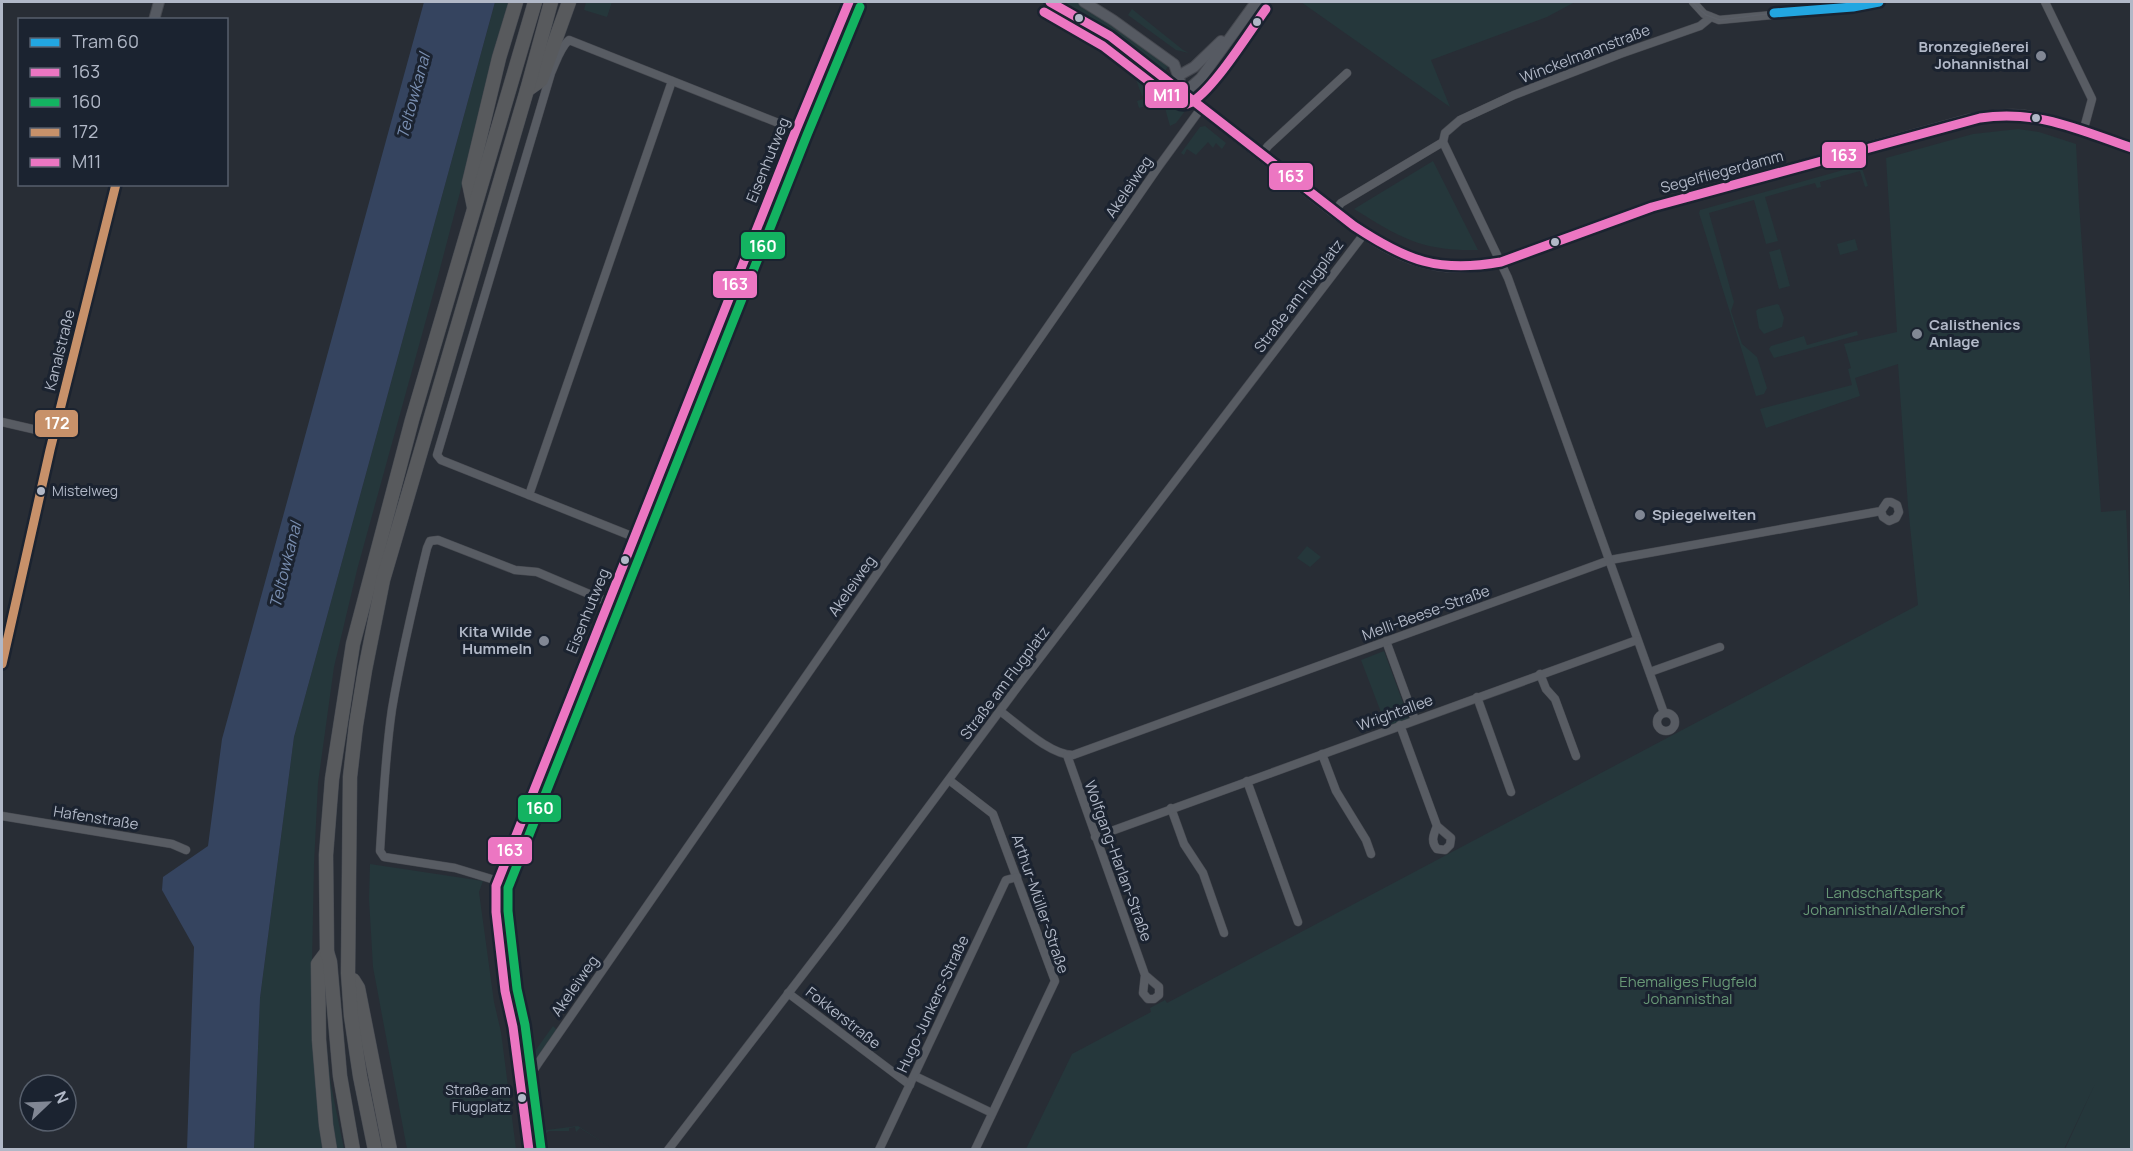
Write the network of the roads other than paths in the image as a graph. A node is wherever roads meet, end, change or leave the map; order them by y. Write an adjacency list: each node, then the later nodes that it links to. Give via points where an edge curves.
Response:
1 (159, 2): 14 (street)
2 (516, 2): 28 (highway, via 469,183)
3 (535, 2): 28 (highway)
4 (551, 2): 19 (highway)
5 (569, 2): 19 (highway, via 541,80)
6 (849, 2): 22 (street, Eisenhutweg)
7 (1050, 2): 20 (street, Segelfliegerdamm, via 1110,36)
8 (1084, 2): 17 (street, via 1174,64)
9 (1256, 2): 15 (street)
10 (1693, 2): 13 (street)
11 (1879, 2): 13 (street, via 1719,20)
12 (2045, 2): 23 (street, via 2092,99)
13 (1711, 17): 24 (street, Winckelmannstraße, via 1700,26 1543,83 1460,120 1444,133)
14 (155, 18)
15 (1240, 22): 17 (street, via 1198,64); 20 (street, via 1201,78)
16 (1347, 73): 26 (street)
17 (1179, 76): 20 (street)
18 (672, 81): 22 (street); 34 (street); 34 (street, via 569,40 551,73 437,455)
19 (527, 90): 67 (highway, via 383,580 365,669 350,777)
20 (1184, 93): 21 (street, Segelfliegerdamm)
21 (1202, 107): 26 (street, Segelfliegerdamm); 70 (street, Akeleiweg, via 535,1068)
22 (796, 130): 36 (street, Eisenhutweg)
23 (2083, 132): 25 (street, Segelfliegerdamm); 31 (street, Segelfliegerdamm, via 2019,115 1967,120 1652,207)
24 (1443, 142): 29 (street, Winckelmannstraße, via 1341,203); 31 (street)
25 (2132, 148)
26 (1262, 154): 29 (street, Segelfliegerdamm)
27 (116, 186): 33 (street, Kanalstraße)
28 (474, 209): 66 (highway, via 412,420 353,644 332,779 326,855)
29 (1334, 212): 30 (street, Segelfliegerdamm)
30 (1364, 234): 31 (street, Segelfliegerdamm, via 1404,257 1436,266); 46 (street, Straße am Flugplatz)
31 (1501, 262): 37 (street)
32 (2, 422): 33 (street)
33 (54, 434): 42 (street, Kanalstraße)
34 (529, 495): 36 (street)
35 (1881, 511): 37 (street, Melli-Beese-Straße)
36 (634, 537): 38 (street, Eisenhutweg)
37 (1610, 560): 39 (street); 40 (street, Melli-Beese-Straße)
38 (608, 602): 63 (street, Eisenhutweg); 63 (street, via 537,572 510,569 438,540 430,541 427,548 392,710 381,851 384,857 455,868)
39 (1637, 640): 43 (street); 44 (street, Wrightallee)
40 (1386, 641): 48 (street); 51 (street, Melli-Beese-Straße)
41 (1720, 647): 43 (street)
42 (2, 664)
43 (1650, 672): 47 (street)
44 (1540, 674): 45 (street, Wrightallee); 52 (street, via 1555,699)
45 (1477, 698): 48 (street, Wrightallee); 55 (street)
46 (1000, 711): 51 (street); 53 (street, Straße am Flugplatz)
47 (1664, 713)
48 (1415, 720): 49 (street, Wrightallee)
49 (1400, 725): 50 (street, Wrightallee); 58 (street)
50 (1322, 754): 54 (street, Wrightallee); 61 (street, via 1336,791)
51 (1067, 755): 59 (street, Wolfgang-Harlan-Straße)
52 (1576, 756)
53 (950, 780): 62 (street, Arthur-Müller-Straße, via 993,814); 69 (street, Straße am Flugplatz)
54 (1247, 781): 56 (street, Wrightallee); 64 (street)
55 (1511, 792)
56 (1171, 808): 59 (street, Wrightallee); 65 (street, via 1184,844 1203,873)
57 (2, 816): 60 (street, Hafenstraße, via 172,844)
58 (1437, 826)
59 (1095, 837): 68 (street, Wolfgang-Harlan-Straße)
60 (186, 850)
61 (1371, 854)
62 (1017, 877): 71 (street, Hugo-Junkers-Straße, via 1006,880); 73 (street, Arthur-Müller-Straße, via 1055,981)
63 (498, 881): 70 (street, Eisenhutweg, via 496,912)
64 (1298, 922)
65 (1224, 933)
66 (327, 952): 74 (highway, via 318,964 318,1008); 75 (highway, via 340,1076)
67 (348, 974): 76 (highway, via 360,1076); 77 (highway, via 358,987)
68 (1145, 975)
69 (788, 993): 72 (street, Fokkerstraße); 79 (street, Straße am Flugplatz)
70 (519, 1072): 78 (street, Eisenhutweg)
71 (915, 1076): 72 (street, Hugo-Junkers-Straße); 73 (street)
72 (910, 1085): 80 (street, Hugo-Junkers-Straße)
73 (992, 1113): 81 (street, Arthur-Müller-Straße)
74 (330, 1149)
75 (353, 1149)
76 (375, 1149)
77 (390, 1149)
78 (529, 1149)
79 (668, 1149)
80 (879, 1149)
81 (975, 1149)

